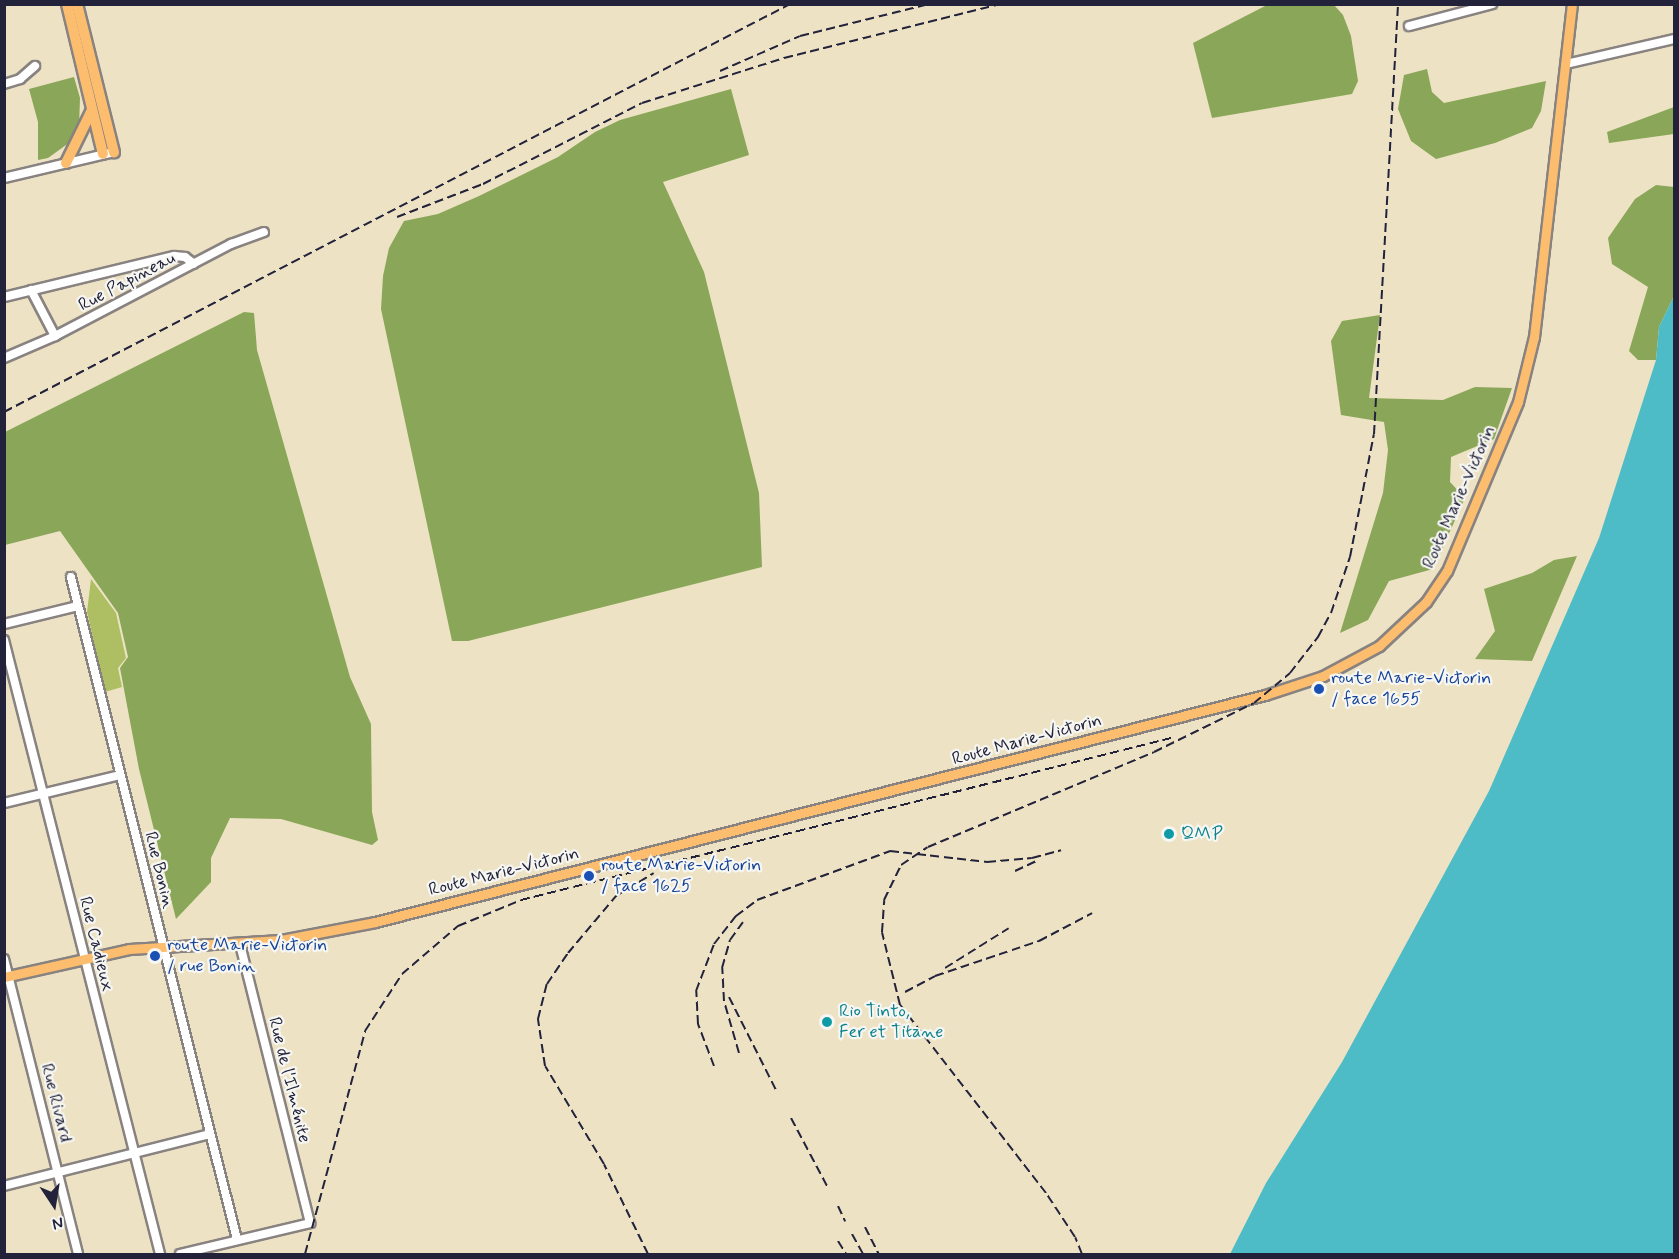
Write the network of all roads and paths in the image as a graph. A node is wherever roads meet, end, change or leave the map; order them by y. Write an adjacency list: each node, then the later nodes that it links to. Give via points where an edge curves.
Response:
1 (67, 4): 12 (highway)
2 (77, 4): 6 (highway)
3 (82, 4): 6 (highway)
4 (1492, 4): 7 (street)
5 (1572, 4): 9 (main road, Route Marie-Victorin)
6 (80, 18): 13 (highway)
7 (1409, 26)
8 (1674, 39): 9 (street)
9 (1566, 64): 29 (main road, Route Marie-Victorin, via 1534,337 1518,402 1447,571 1426,602 1378,646 1312,680 1141,728 375,922)
10 (35, 66): 11 (street, via 26,75)
11 (4, 84)
12 (92, 110): 13 (highway); 14 (highway)
13 (109, 153): 14 (street)
14 (66, 163): 15 (street)
15 (4, 178)
16 (264, 232): 17 (street, Rue Papineau)
17 (194, 264): 18 (street, via 185,257 174,256); 20 (street, Rue Papineau)
18 (31, 290): 19 (street); 20 (street)
19 (4, 297)
20 (55, 336): 21 (street, Rue Papineau)
21 (4, 358)
22 (71, 577): 23 (street, Rue Bonin)
23 (78, 606): 24 (street); 26 (street, Rue Bonin)
24 (4, 624)
25 (4, 640): 27 (street, Rue Cadieux)
26 (120, 776): 27 (street); 30 (street, Rue Bonin)
27 (44, 793): 28 (street); 31 (street, Rue Cadieux)
28 (4, 803)
29 (240, 944): 30 (main road, Route Marie-Victorin); 38 (street, Rue de l'Ilménite, via 310,1223)
30 (163, 946): 31 (main road, Route Marie-Victorin); 34 (street, Rue Bonin)
31 (84, 958): 33 (main road, Route Marie-Victorin); 35 (street, Rue Cadieux)
32 (4, 959): 33 (street, Rue Rivard)
33 (7, 977): 36 (street, Rue Rivard)
34 (210, 1134): 35 (street); 38 (street, Rue Bonin)
35 (134, 1153): 36 (street); 41 (street, Rue Cadieux)
36 (57, 1172): 37 (street); 40 (street, Rue Rivard)
37 (4, 1186)
38 (237, 1240): 39 (street)
39 (207, 1251): 42 (street)
40 (78, 1254)
41 (160, 1254)
42 (180, 1254)

